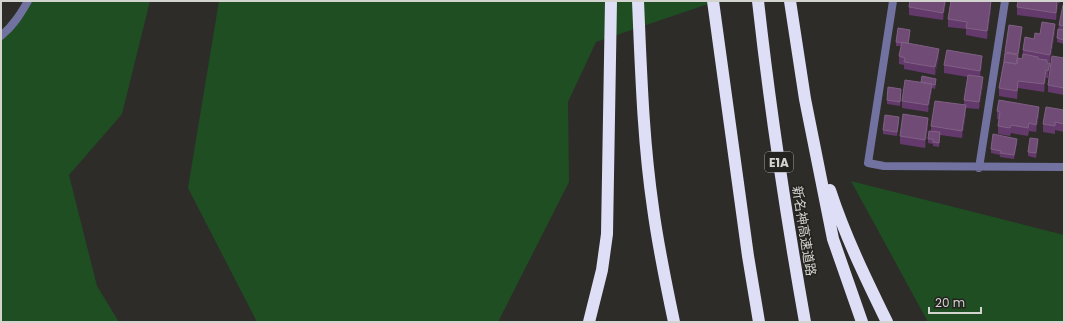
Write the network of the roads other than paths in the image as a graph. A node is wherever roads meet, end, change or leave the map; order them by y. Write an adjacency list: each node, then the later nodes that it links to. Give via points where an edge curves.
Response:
1 (28, 1): 9 (street, via 20,16)
2 (611, 1): 13 (highway, via 607,234 602,270)
3 (638, 1): 14 (highway, via 653,207)
4 (712, 1): 15 (highway)
5 (758, 1): 16 (highway, 新名神高速道路 / E1A, via 768,88)
6 (790, 1): 10 (highway)
7 (893, 1): 11 (street, via 868,163 884,166)
8 (1004, 1): 11 (street)
9 (1, 36)
10 (814, 144): 17 (highway, via 833,239); 18 (highway, via 838,215)
11 (979, 168): 12 (street)
12 (1064, 168)
13 (589, 322)
14 (674, 322)
15 (759, 322)
16 (805, 322)
17 (862, 322)
18 (887, 322)

